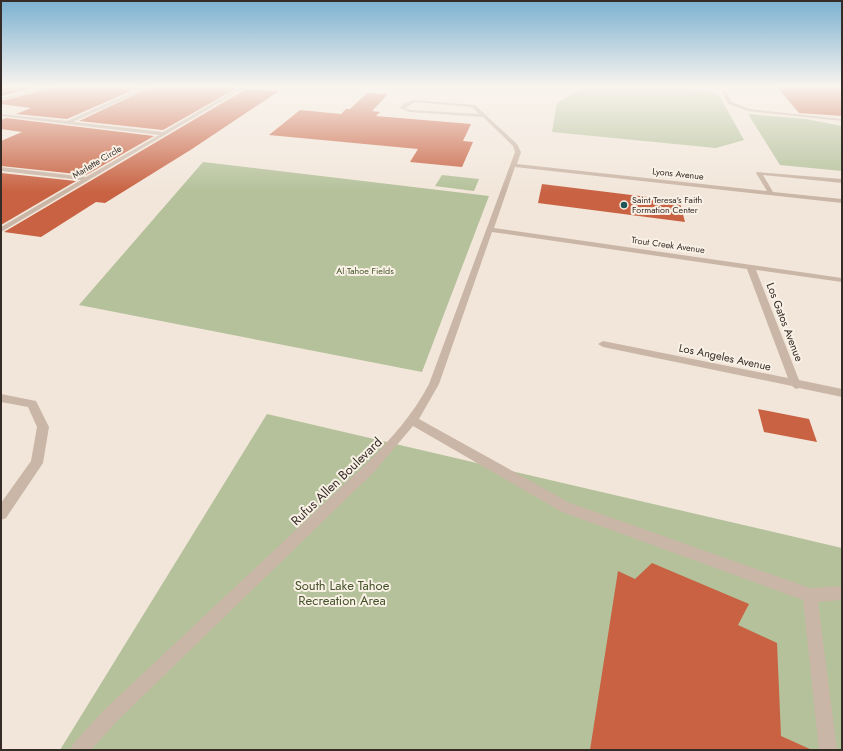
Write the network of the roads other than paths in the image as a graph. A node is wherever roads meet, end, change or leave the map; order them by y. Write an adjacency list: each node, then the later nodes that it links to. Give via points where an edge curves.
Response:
1 (69, 122): 4 (street)
2 (184, 122): 4 (street, Marlette Circle)
3 (490, 122): 5 (street, Rufus Allen Boulevard, via 515,145 518,152)
4 (163, 134): 7 (street, Marlette Circle)
5 (512, 165): 9 (street, Lyons Avenue); 12 (street, Rufus Allen Boulevard)
6 (1, 169): 7 (street)
7 (86, 179): 11 (street, Marlette Circle)
8 (842, 181): 9 (street, via 759,173)
9 (771, 194): 10 (street, Lyons Avenue)
10 (842, 201)
11 (1, 230)
12 (490, 230): 13 (street, Trout Creek Avenue); 19 (street, Rufus Allen Boulevard, via 434,384)
13 (751, 268): 14 (street, Trout Creek Avenue); 16 (street, Los Gatos Avenue)
14 (842, 280)
15 (603, 344): 16 (street, Los Angeles Avenue)
16 (796, 385): 17 (street, Los Angeles Avenue)
17 (842, 393)
18 (1, 398): 20 (street, via 32,404 43,427 37,463)
19 (413, 421): 22 (street, via 566,508); 23 (street, Rufus Allen Boulevard, via 370,468 109,717)
20 (1, 514)
21 (842, 593): 22 (street)
22 (810, 595): 24 (street)
23 (79, 750)
24 (828, 750)

